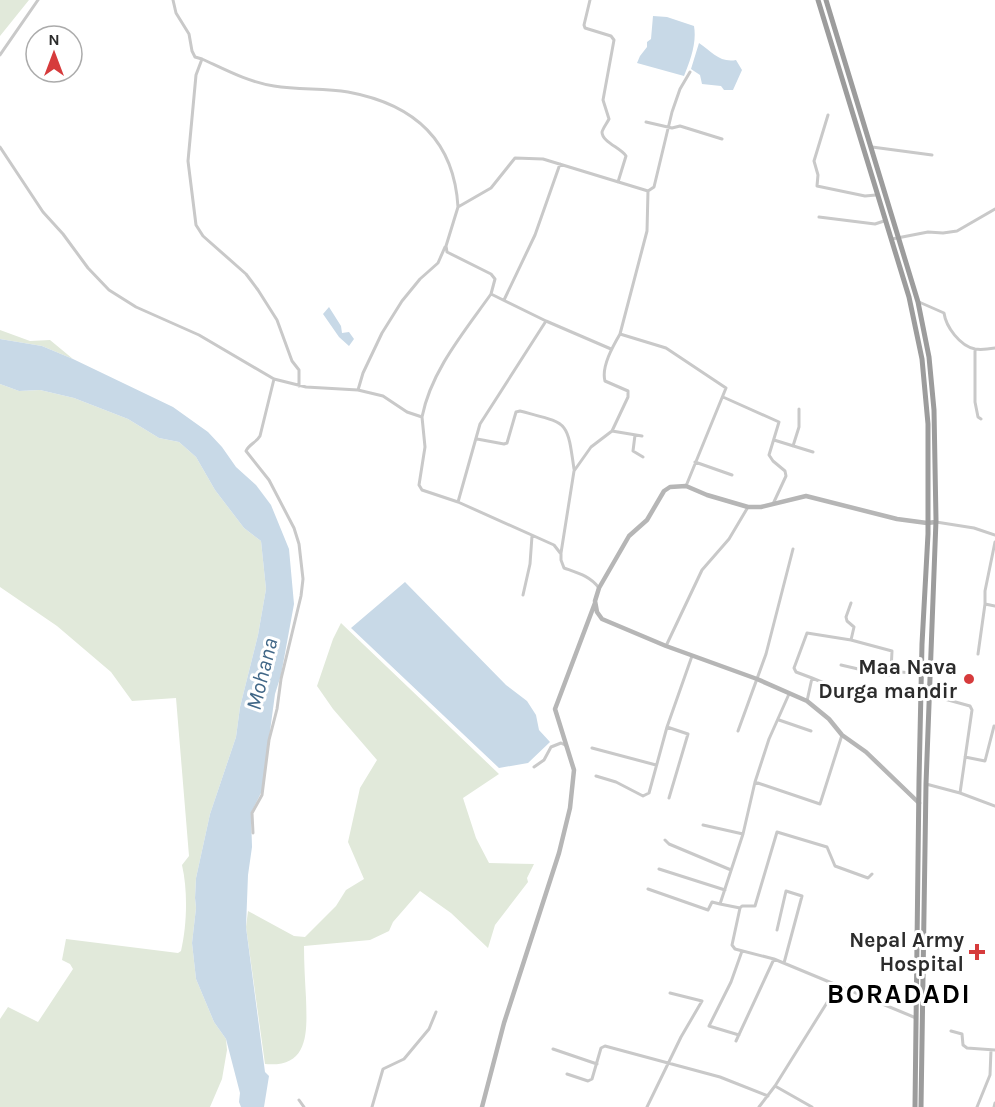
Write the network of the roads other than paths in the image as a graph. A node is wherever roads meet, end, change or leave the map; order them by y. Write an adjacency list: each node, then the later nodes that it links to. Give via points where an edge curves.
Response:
1 (38, 0): 6 (street)
2 (172, 0): 7 (street, via 189,34 195,57)
3 (590, 0): 17 (street, via 585,28 614,39 603,100 609,119 602,135 626,156)
4 (818, 0): 19 (highway)
5 (826, 0): 14 (highway)
6 (0, 55)
7 (202, 59): 20 (street, via 247,80 275,87 349,92 414,116 433,134 446,156 456,184); 36 (street, via 195,75 188,161 196,225 246,274 278,320 292,362 299,370)
8 (690, 72): 11 (street, via 680,89)
9 (828, 115): 19 (street, via 814,161 817,186)
10 (646, 122): 11 (street)
11 (669, 126): 12 (street); 18 (street, via 654,187)
12 (722, 139)
13 (0, 147): 35 (street, via 43,212 109,290 136,307 199,335)
14 (872, 147): 15 (street); 24 (highway)
15 (932, 156)
16 (560, 164): 17 (street); 20 (street, via 515,158 491,188); 28 (street, via 535,235)
17 (618, 182): 18 (street)
18 (648, 191): 31 (street, via 647,231)
19 (878, 195): 23 (highway)
20 (458, 207): 26 (street)
21 (995, 209): 24 (street, via 957,231)
22 (819, 217): 23 (street, via 875,224)
23 (886, 220): 25 (highway)
24 (899, 237): 25 (street); 29 (highway)
25 (892, 239): 58 (highway, via 922,359 928,424)
26 (446, 246): 27 (street, via 447,252 491,274 495,279); 37 (street, via 438,263 402,301 382,333)
27 (491, 294): 28 (street); 40 (street, via 459,338 426,398)
28 (504, 300): 30 (street)
29 (918, 302): 34 (street, via 944,313 951,331); 57 (highway, via 934,410)
30 (546, 321): 33 (street); 45 (street, via 488,409)
31 (620, 334): 33 (street); 38 (street, via 666,348 683,358 726,388)
32 (995, 348): 34 (street)
33 (611, 349): 42 (street, via 605,381 628,391)
34 (975, 349): 41 (street, via 975,402)
35 (274, 379): 36 (street); 103 (street, via 260,436 246,451 269,480 294,528 303,579 269,740 262,795 252,813)
36 (299, 386): 37 (street)
37 (358, 390): 40 (street, via 383,396 406,412)
38 (723, 397): 46 (street, via 780,422); 50 (street)
39 (799, 409): 47 (street)
40 (422, 417): 54 (street, via 425,447 419,484 422,490)
41 (981, 419)
42 (612, 431): 43 (street); 51 (street, via 591,447)
43 (635, 435): 44 (street); 49 (street, via 633,451)
44 (642, 436)
45 (477, 439): 51 (street, via 507,443 516,412 552,420 569,434); 54 (street)
46 (774, 440): 47 (street); 55 (street, via 769,455 786,476)
47 (793, 446): 48 (street)
48 (813, 452)
49 (643, 457)
50 (695, 462): 52 (street); 53 (street)
51 (574, 471): 64 (street)
52 (732, 475)
53 (686, 486): 56 (main road); 65 (main road, via 664,491 647,520 629,536)
54 (458, 502): 60 (street)
55 (773, 504): 56 (main road); 58 (main road, via 806,496)
56 (748, 507): 72 (street, via 729,539 702,570)
57 (936, 522): 58 (main road); 59 (street); 82 (highway)
58 (927, 523): 77 (highway)
59 (995, 535)
60 (532, 536): 64 (street, via 554,545); 66 (street)
61 (995, 542): 62 (street)
62 (994, 548): 69 (street)
63 (793, 549): 79 (street)
64 (561, 554): 65 (street, via 564,568 585,575)
65 (599, 588): 67 (main road)
66 (523, 595)
67 (595, 601): 72 (main road, via 602,619); 90 (main road, via 556,702)
68 (851, 603): 71 (street, via 846,616 854,627)
69 (985, 604): 70 (street); 73 (street)
70 (995, 606)
71 (851, 640): 76 (street, via 892,651); 78 (street, via 807,633 794,670)
72 (666, 646): 74 (main road)
73 (978, 654)
74 (692, 656): 79 (main road); 86 (street)
75 (841, 665): 76 (street, via 884,675)
76 (891, 671): 77 (street)
77 (923, 675): 100 (highway)
78 (812, 678): 80 (street); 83 (street)
79 (757, 679): 81 (main road); 87 (street)
80 (841, 690)
81 (790, 693): 83 (main road); 84 (street)
82 (930, 695): 92 (street, via 970,705); 97 (highway)
83 (807, 701): 89 (main road, via 830,719)
84 (779, 720): 88 (street); 96 (street)
85 (994, 726): 92 (street, via 985,761)
86 (667, 727): 93 (street); 99 (street, via 688,734)
87 (738, 731)
88 (812, 731)
89 (842, 735): 96 (street, via 820,804); 100 (main road, via 866,752)
90 (565, 745): 94 (street, via 551,747 544,760); 135 (main road, via 574,770 570,808)
91 (592, 748): 93 (street)
92 (965, 757): 98 (street)
93 (656, 765): 95 (street, via 649,793 643,796)
94 (534, 767)
95 (596, 776)
96 (755, 782): 104 (street)
97 (926, 784): 98 (street); 140 (highway)
98 (960, 793): 101 (street)
99 (669, 798)
100 (919, 803): 120 (highway)
101 (995, 807)
102 (703, 825): 104 (street)
103 (253, 833)
104 (743, 834): 107 (street)
105 (665, 840): 107 (street)
106 (659, 869): 110 (street)
107 (731, 870): 110 (street)
108 (872, 874): 112 (street, via 868,878 835,866 827,847 777,832 755,906)
109 (648, 889): 111 (street, via 708,910 712,902)
110 (725, 890): 111 (street)
111 (720, 904): 112 (street)
112 (740, 908): 114 (street, via 732,945)
113 (777, 930): 116 (street, via 786,891 802,896)
114 (742, 951): 115 (street); 122 (street, via 708,1026)
115 (774, 958): 116 (street); 122 (street)
116 (784, 963): 117 (street)
117 (838, 985): 120 (street); 129 (street)
118 (670, 993): 126 (street, via 702,1001)
119 (436, 1012): 134 (street, via 429,1029 404,1059 383,1069)
120 (916, 1019): 139 (highway)
121 (951, 1032): 125 (street, via 962,1034 967,1048)
122 (739, 1035): 123 (street)
123 (736, 1041)
124 (553, 1049): 127 (street)
125 (993, 1050): 141 (street, via 990,1075)
126 (668, 1062): 127 (street, via 604,1046); 130 (street); 136 (street)
127 (597, 1064): 128 (street, via 588,1082)
128 (567, 1074)
129 (775, 1086): 130 (street); 138 (street)
130 (768, 1096): 137 (street)
131 (299, 1100): 133 (street)
132 (995, 1103): 142 (street)
133 (304, 1107)
134 (372, 1107)
135 (482, 1107)
136 (647, 1107)
137 (759, 1107)
138 (812, 1107)
139 (915, 1107)
140 (921, 1107)
141 (977, 1107)
142 (994, 1107)

